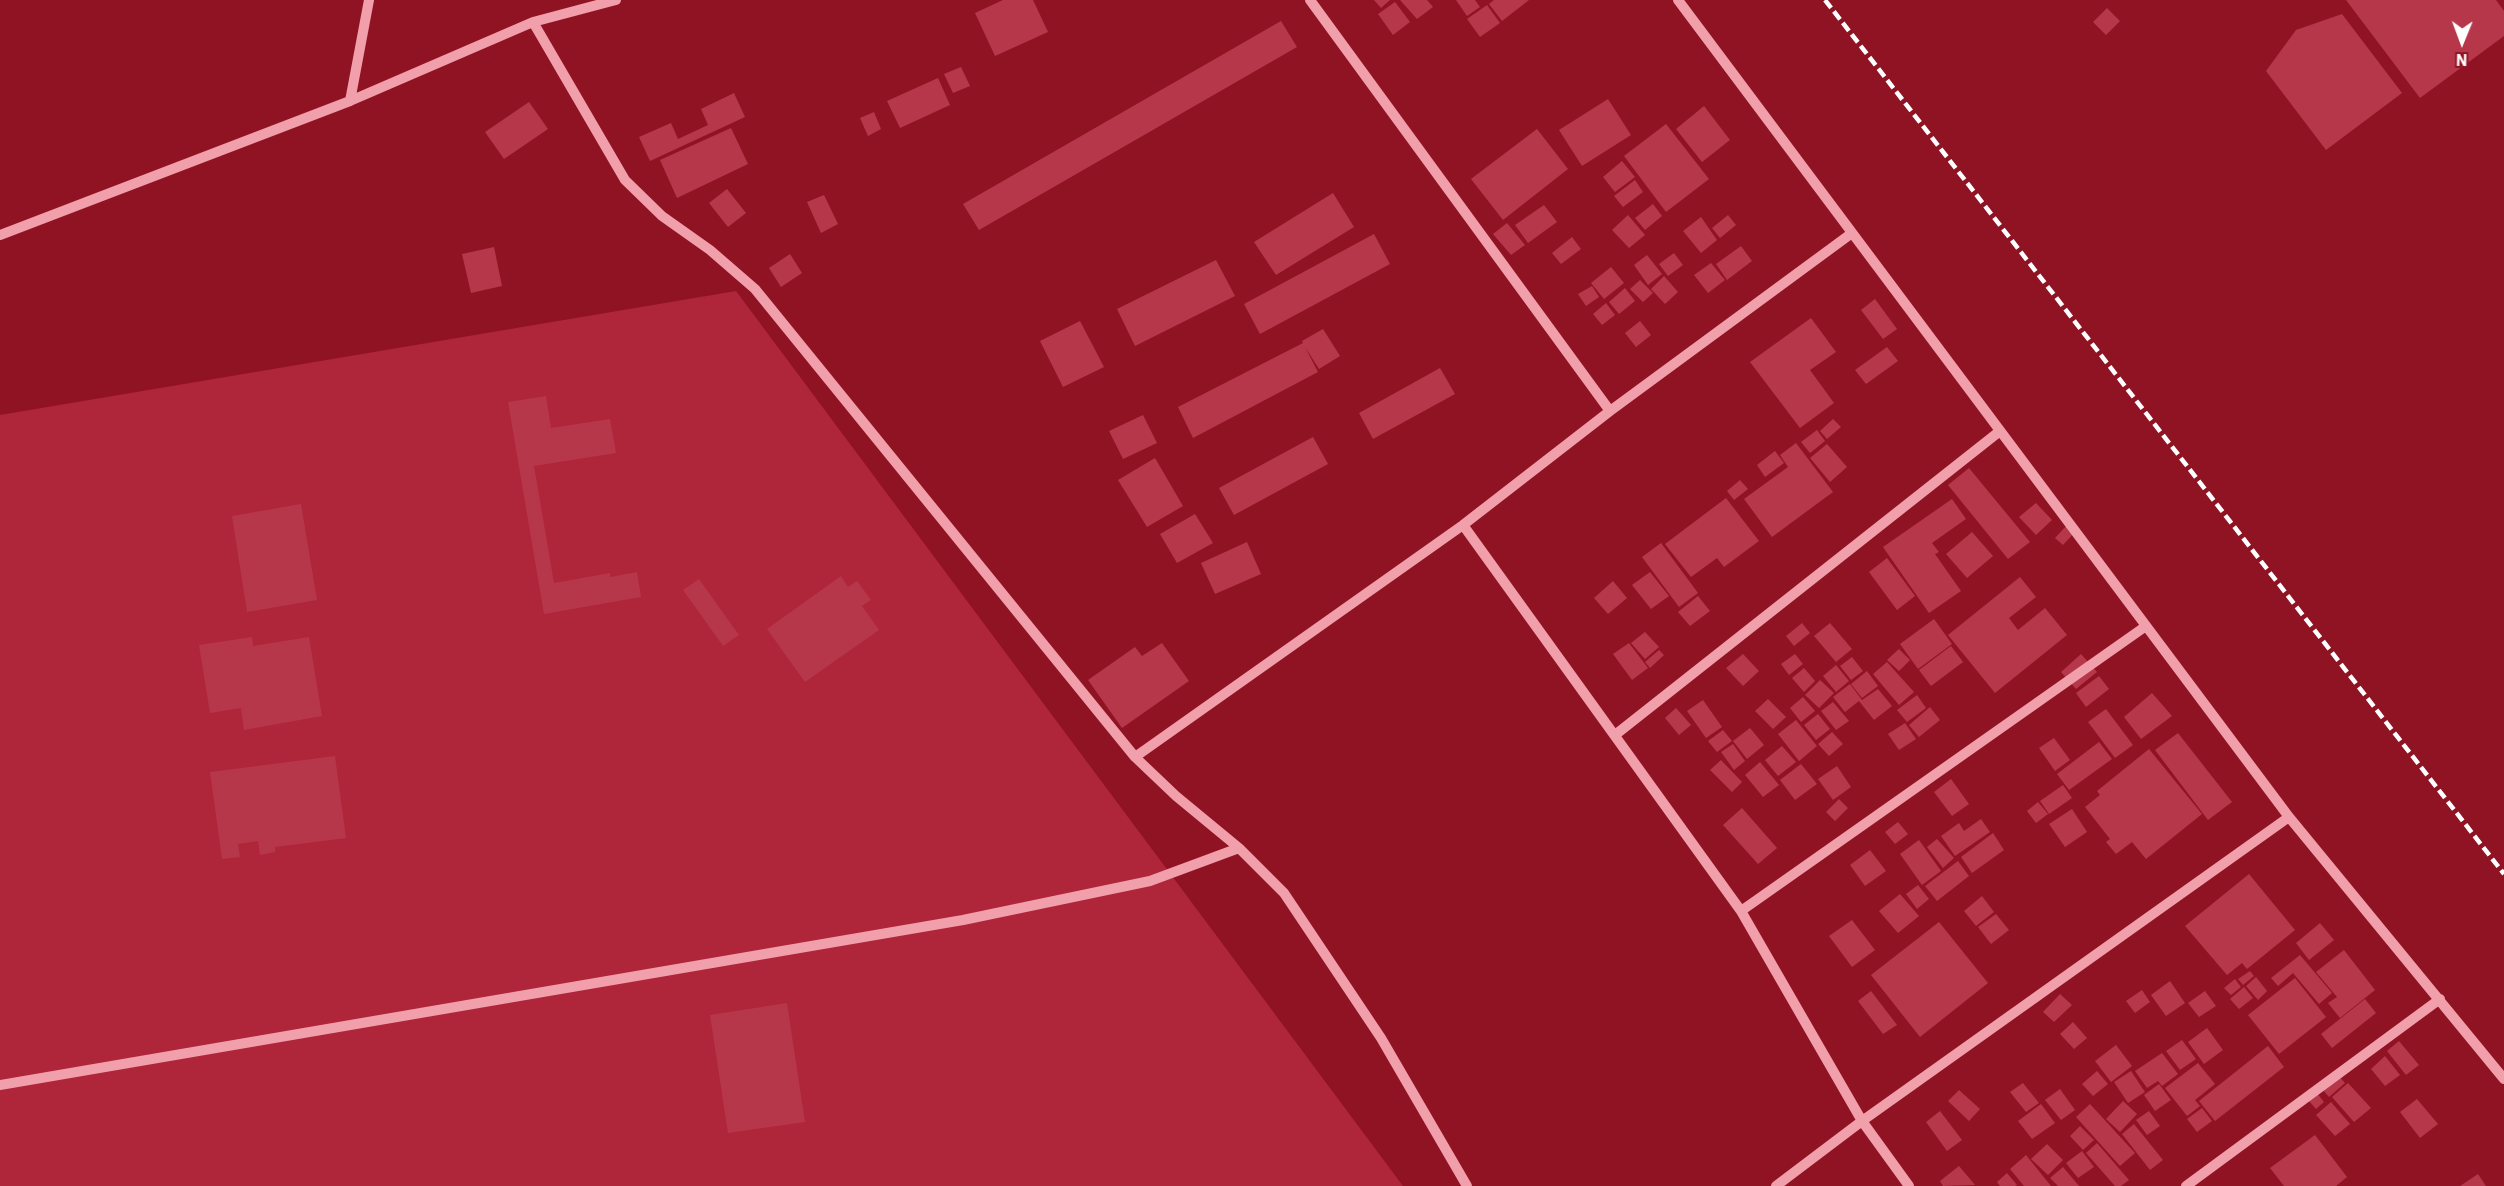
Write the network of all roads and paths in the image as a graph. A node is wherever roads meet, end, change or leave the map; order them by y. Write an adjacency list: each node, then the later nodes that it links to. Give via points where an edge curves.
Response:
1 (369, 0): 6 (street)
2 (616, 0): 5 (street)
3 (1310, 0): 9 (street)
4 (1678, 0): 7 (street)
5 (533, 22): 6 (street); 14 (street, via 625,180 662,216 755,289)
6 (350, 101): 8 (street)
7 (1852, 232): 9 (street); 10 (street)
8 (0, 235)
9 (1610, 411): 11 (street)
10 (2000, 431): 12 (street); 13 (street)
11 (1463, 525): 13 (street); 14 (street)
12 (2146, 626): 15 (street); 17 (street)
13 (1615, 735): 17 (street)
14 (1135, 757): 16 (street)
15 (2289, 817): 18 (street); 21 (street)
16 (1239, 848): 20 (street, via 1150,881 963,920); 22 (street, via 1284,893 1375,1028)
17 (1741, 911): 21 (street)
18 (2440, 999): 19 (street); 25 (street)
19 (2504, 1079)
20 (0, 1085)
21 (1862, 1121): 23 (street); 24 (street)
22 (1467, 1186)
23 (1776, 1186)
24 (1909, 1186)
25 (2186, 1186)

